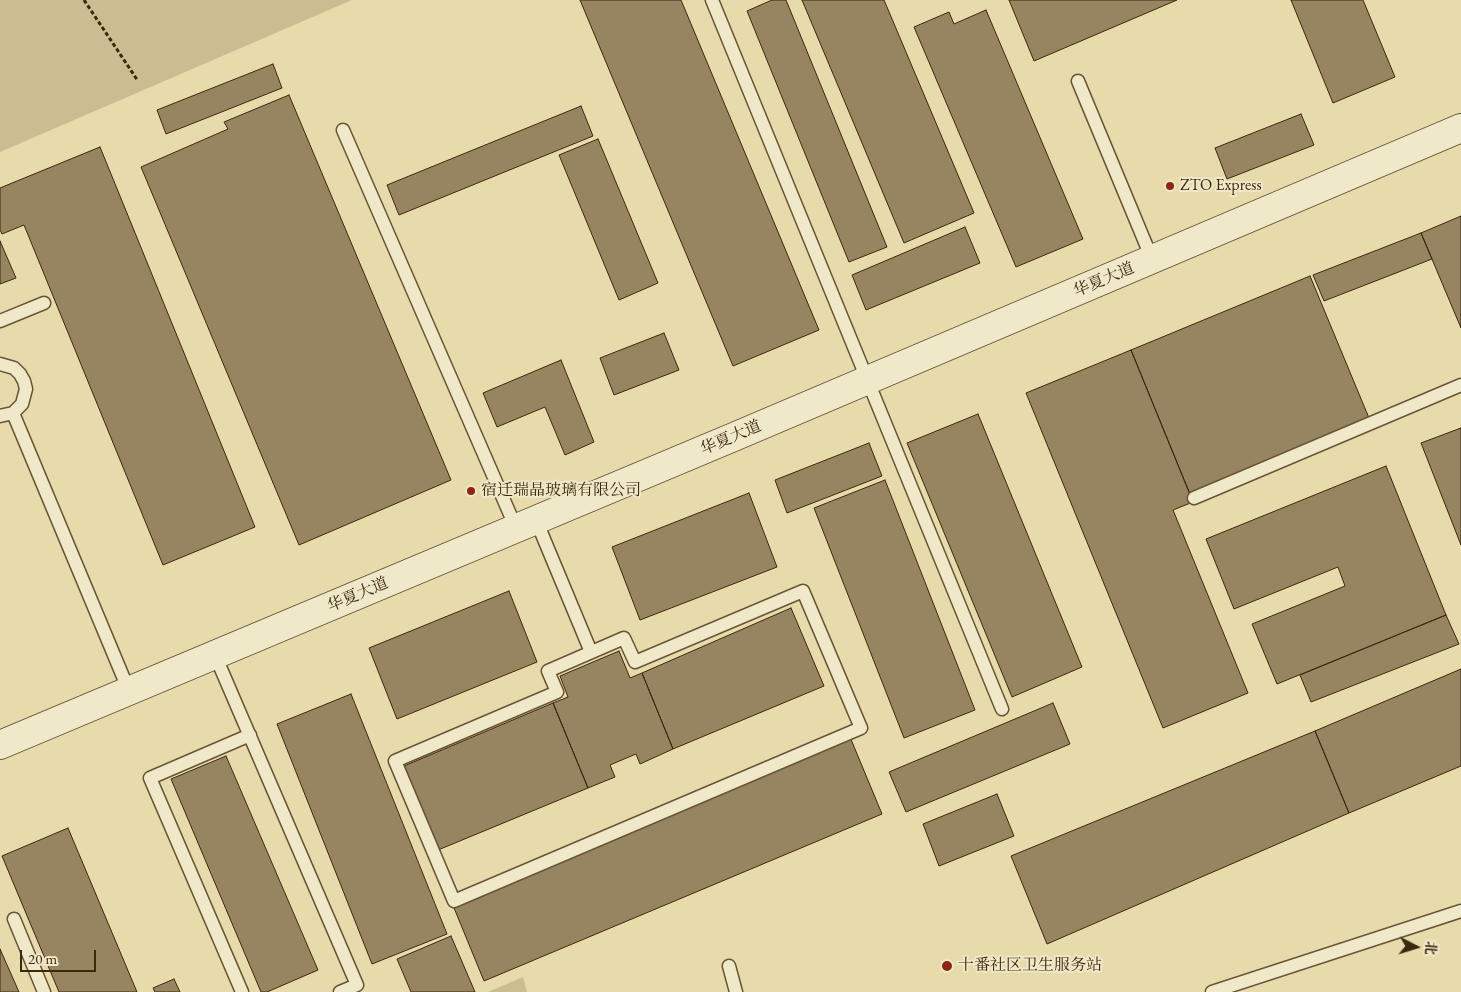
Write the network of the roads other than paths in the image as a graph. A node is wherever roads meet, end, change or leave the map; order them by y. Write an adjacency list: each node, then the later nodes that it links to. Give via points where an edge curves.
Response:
1 (712, 0): 9 (lane)
2 (1078, 81): 5 (lane)
3 (1461, 128): 5 (street, 华夏大道)
4 (343, 130): 14 (lane)
5 (1152, 259): 9 (street, 华夏大道)
6 (44, 303): 7 (lane)
7 (0, 321)
8 (0, 364): 11 (lane, via 14,368 24,381 25,397)
9 (868, 380): 14 (street, 华夏大道); 18 (lane)
10 (1461, 385): 13 (lane)
11 (13, 413): 12 (lane); 17 (lane)
12 (0, 416)
13 (1194, 498)
14 (526, 524): 15 (lane); 16 (street, 华夏大道)
15 (591, 652): 15 (lane, via 548,671 557,692 395,761 454,901 861,728 803,591 635,662 624,638)
16 (215, 655): 17 (street, 华夏大道); 19 (lane)
17 (128, 691): 20 (street, 华夏大道)
18 (1002, 709)
19 (250, 735): 25 (lane, via 150,778); 26 (lane, via 357,985)
20 (0, 745)
21 (1461, 911): 28 (lane)
22 (14, 920): 24 (lane)
23 (729, 966): 27 (lane)
24 (44, 992)
25 (242, 992)
26 (340, 992)
27 (736, 992)
28 (1212, 992)

